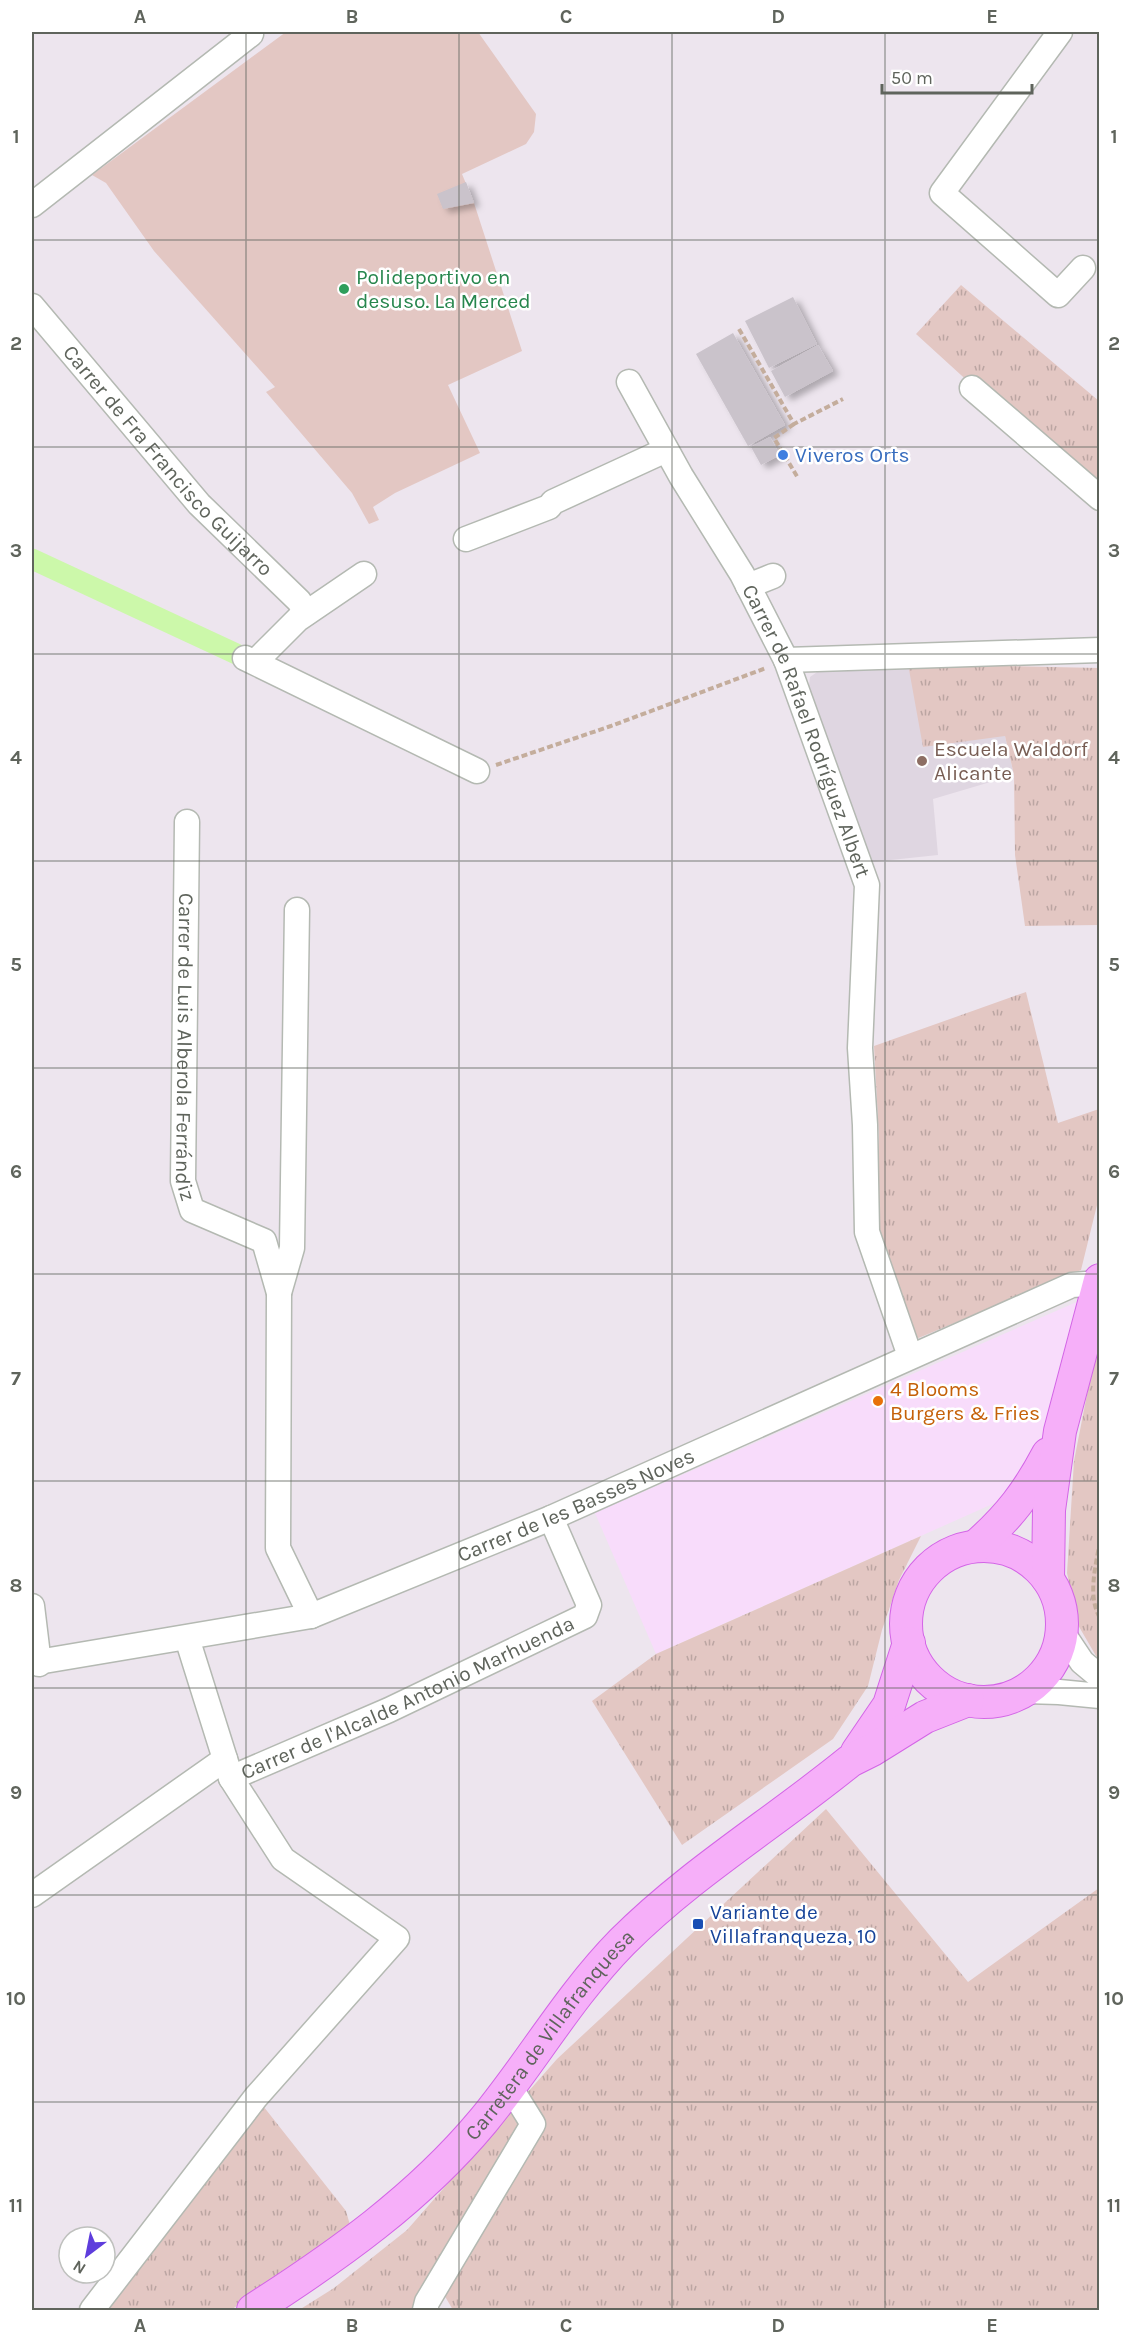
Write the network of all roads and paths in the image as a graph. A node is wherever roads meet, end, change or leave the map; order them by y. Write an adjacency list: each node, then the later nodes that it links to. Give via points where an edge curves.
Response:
1 (1060, 32): 4 (street, via 942,193 1058,295)
2 (250, 33): 3 (street)
3 (32, 205)
4 (1083, 268)
5 (32, 306): 18 (street, Carrer de Fra Francisco Guijarro, via 199,504 299,601)
6 (739, 329): 10 (path)
7 (629, 382): 11 (street, Carrer de Rafael Rodríguez Albert)
8 (972, 388): 13 (street)
9 (843, 399): 10 (path)
10 (794, 424): 12 (path, via 774,438)
11 (666, 450): 14 (street, via 549,507); 17 (street, Carrer de Rafael Rodríguez Albert)
12 (798, 478)
13 (1100, 498)
14 (466, 539)
15 (364, 574): 18 (street)
16 (773, 576): 17 (street)
17 (748, 586): 20 (street, Carrer de Rafael Rodríguez Albert)
18 (306, 614): 21 (street, via 250,660)
19 (1100, 651): 20 (street)
20 (786, 660): 21 (path); 26 (street, Carrer de Rafael Rodríguez Albert, via 867,885 860,1048 867,1232)
21 (477, 771)
22 (187, 822): 25 (street, Carrer de Luis Alberola Ferrándiz, via 183,1181 192,1210 264,1241)
23 (297, 910): 25 (street, Carrer de Luis Alberola Ferrándiz, via 292,1248)
24 (1099, 1282): 26 (street, Carrer de les Basses Noves, via 1072,1285); 27 (main road)
25 (279, 1293): 33 (street, Carrer de Luis Alberola Ferrándiz, via 278,1548)
26 (910, 1356): 28 (street, Carrer de les Basses Noves)
27 (1060, 1431): 30 (main road, via 1022,1499); 31 (main road, via 1049,1510)
28 (551, 1518): 33 (street, Carrer de les Basses Noves); 44 (street, Carrer de l'Alcalde Antonio Marhuenda, via 589,1605 585,1616 389,1710)
29 (1100, 1541): 34 (path, via 1094,1592 1095,1610)
30 (976, 1546): 31 (main road, via 1009,1550 1031,1562); 37 (main road, via 944,1556 920,1579 907,1610)
31 (1048, 1579): 35 (main road, via 1060,1604)
32 (32, 1606): 38 (street)
33 (311, 1616): 36 (street, Carrer de les Basses Noves)
34 (1100, 1618)
35 (1062, 1632): 39 (street, via 1082,1662); 40 (main road, via 1050,1666)
36 (187, 1638): 38 (street, Carrer de les Basses Noves); 44 (street, Carrer de l'Alcalde Antonio Marhuenda)
37 (909, 1643): 42 (main road, via 913,1657 930,1680); 43 (main road, Carretera de Villafranquesa, via 888,1706)
38 (35, 1664)
39 (1100, 1677)
40 (1024, 1691): 41 (street); 42 (main road, via 997,1701)
41 (1100, 1696)
42 (968, 1700): 43 (main road, Carretera de Villafranquesa, via 925,1717)
43 (850, 1761): 46 (main road, Carretera de Villafranquesa, via 710,1865 645,1919 571,2001)
44 (228, 1768): 45 (street); 47 (street, Carrer de l'Alcalde Antonio Marhuenda, via 283,1859 397,1938 256,2097)
45 (32, 1895)
46 (510, 2087): 48 (main road, Carretera de Villafranquesa, via 459,2148 403,2203 329,2261); 49 (street, via 533,2124)
47 (92, 2310)
48 (253, 2310)
49 (425, 2310)

